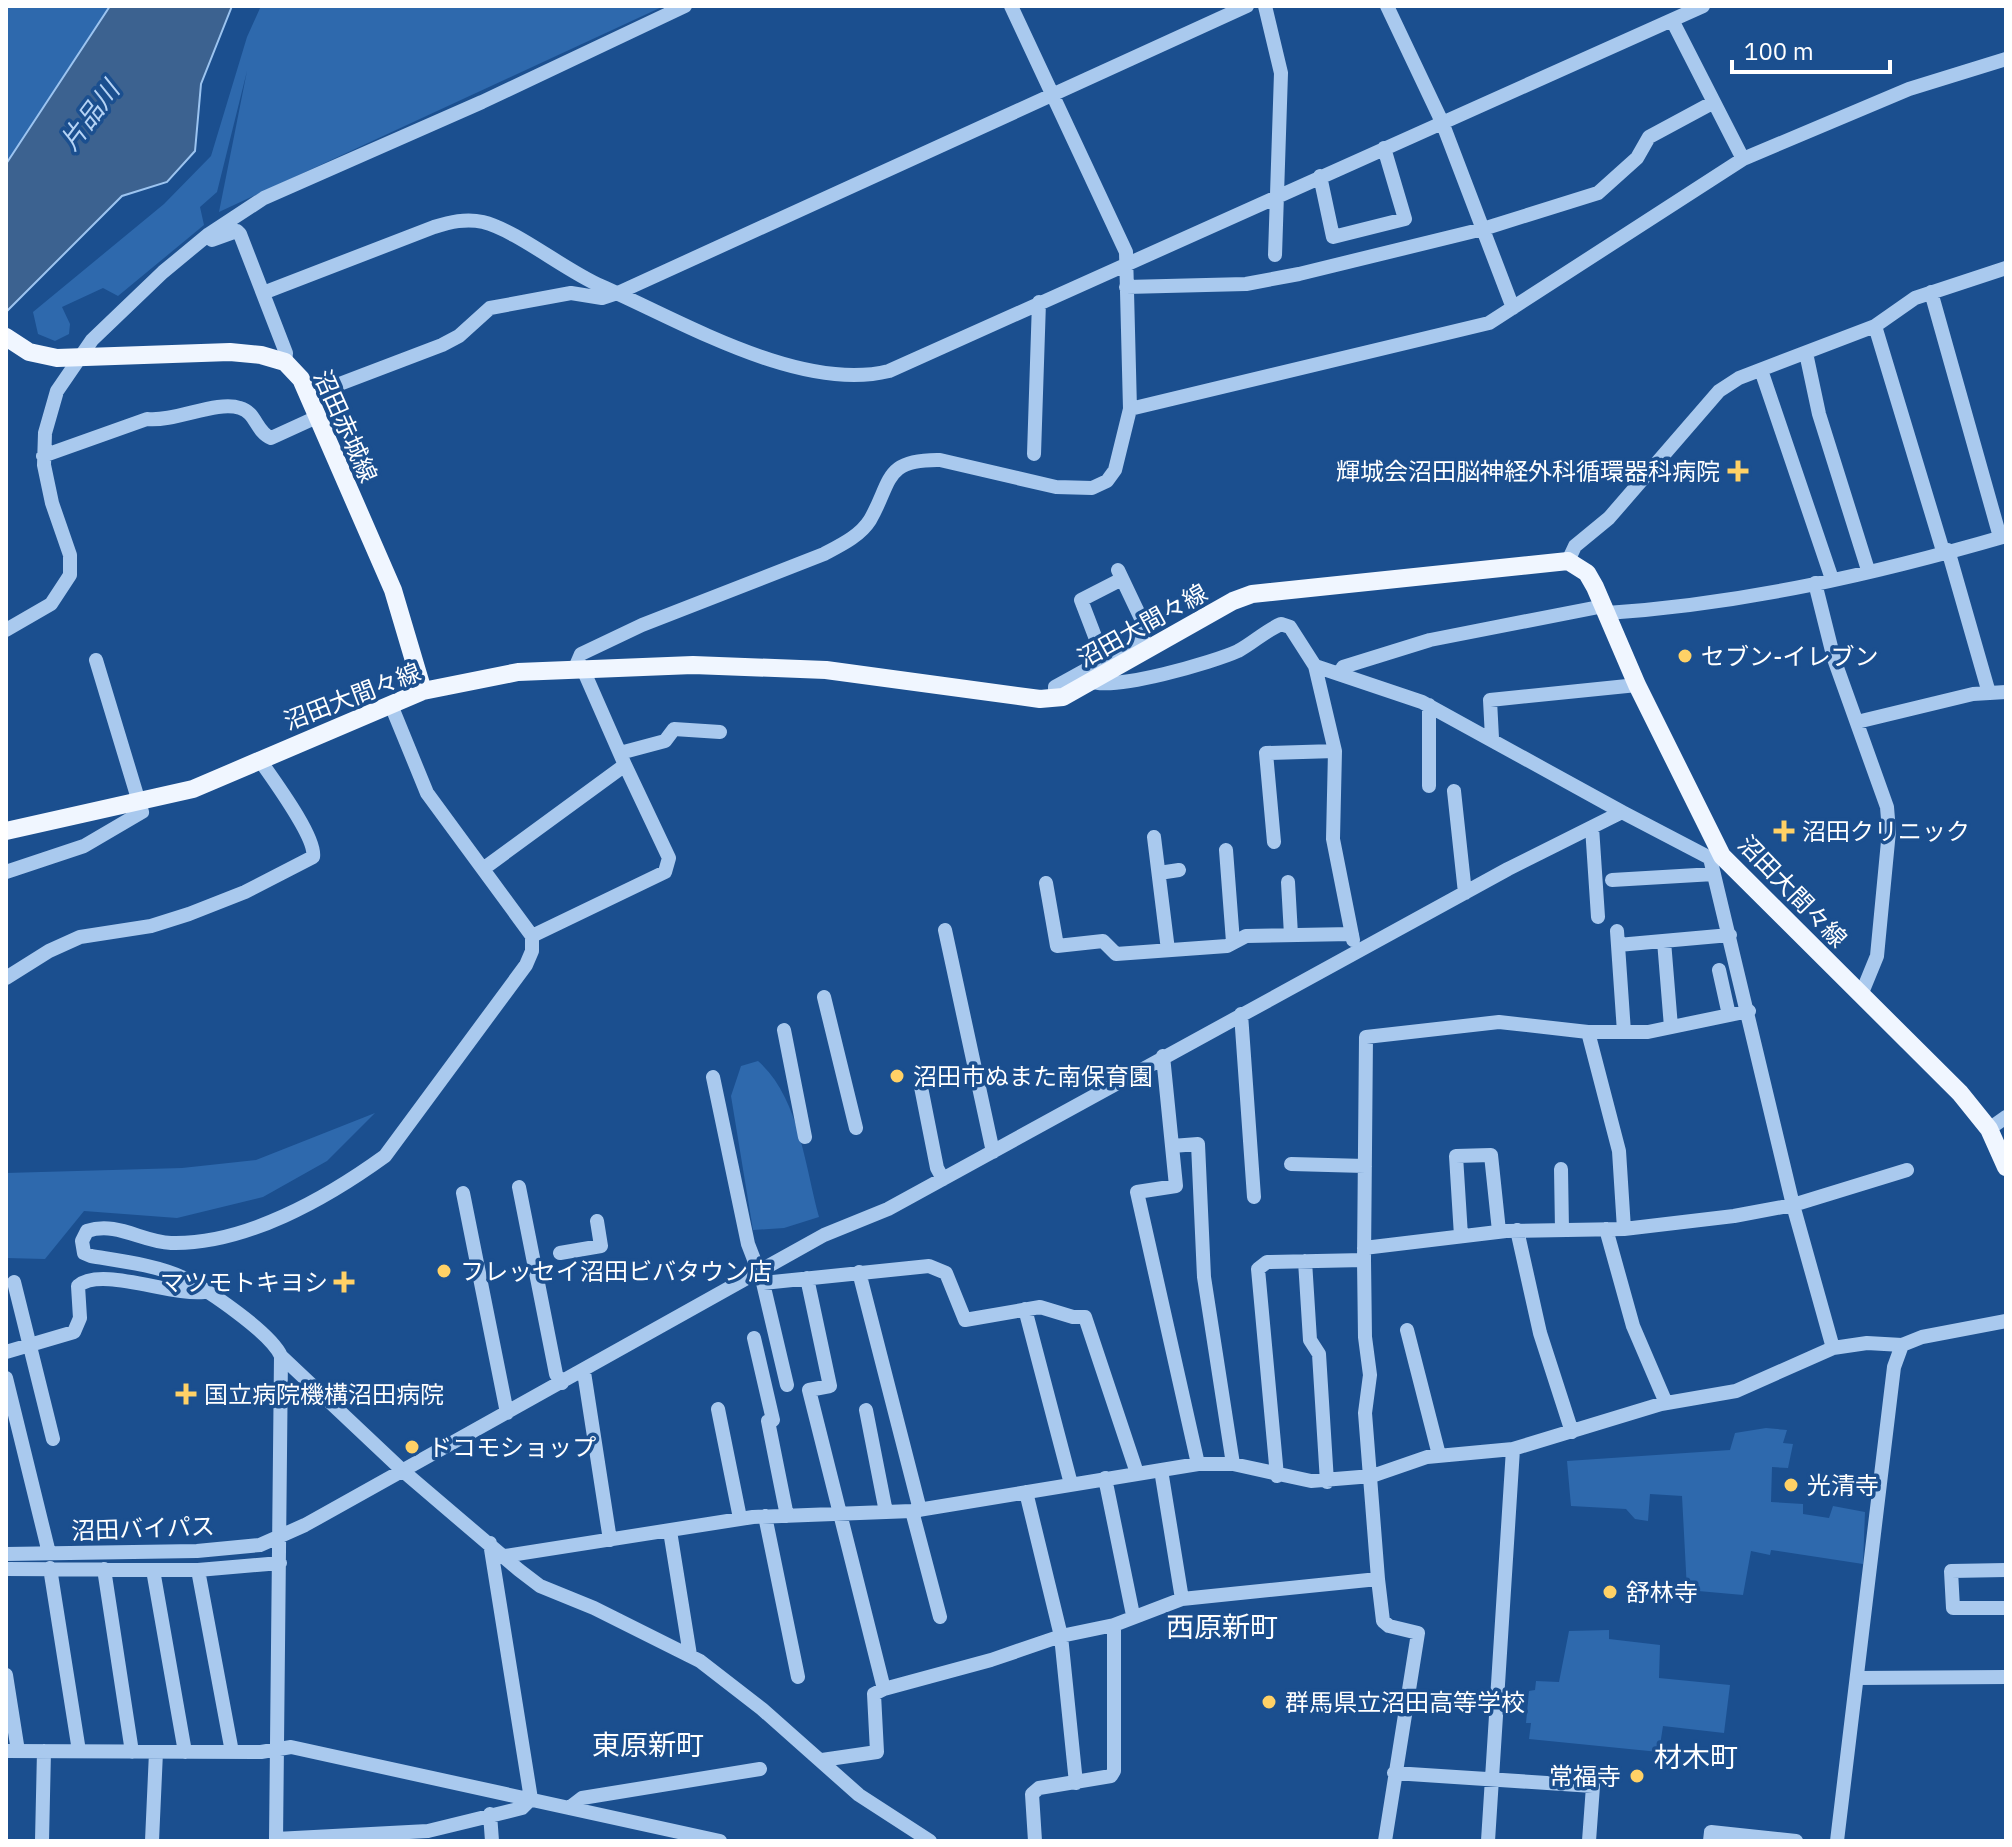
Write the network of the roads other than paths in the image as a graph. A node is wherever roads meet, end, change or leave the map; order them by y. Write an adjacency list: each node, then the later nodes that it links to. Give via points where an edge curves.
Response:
1 (685, 6): 17 (street, via 264,198)
2 (1011, 6): 9 (street)
3 (1247, 6): 9 (street)
4 (1265, 6): 15 (street, via 1281,73)
5 (1387, 6): 11 (street)
6 (1703, 6): 7 (street)
7 (1672, 20): 10 (street); 11 (street)
8 (2006, 59): 13 (street, via 1909,89)
9 (1052, 94): 19 (street); 22 (street)
10 (1714, 102): 13 (street); 16 (street, via 1649,137 1637,158 1598,193)
11 (1442, 122): 12 (street); 16 (street)
12 (1384, 148): 14 (street); 14 (street, via 1405,219 1333,237)
13 (1743, 159): 26 (street)
14 (1320, 176): 15 (street)
15 (1279, 195): 18 (street); 19 (street)
16 (1483, 229): 21 (street, via 1246,284); 26 (street)
17 (206, 236): 24 (street, via 212,240 237,231); 36 (street, via 92,340 62,380 48,419)
18 (1275, 255)
19 (1127, 264): 21 (street); 25 (street)
20 (2006, 268): 23 (street)
21 (1126, 287): 33 (street)
22 (620, 292): 24 (street, via 487,223 454,221); 25 (street, via 717,339 815,374 842,377 889,371); 32 (street, via 602,298 571,293 490,308 442,345)
23 (1931, 292): 27 (street); 37 (street)
24 (263, 293): 30 (street)
25 (1039, 302): 35 (street)
26 (1513, 308): 33 (street, via 1489,323)
27 (1875, 326): 29 (street); 38 (street)
28 (6, 337): 30 (main road, 沼田赤城線, via 29,352 57,358 230,352)
29 (1806, 353): 31 (street); 40 (street, via 1819,414)
30 (285, 362): 32 (main road, 沼田赤城線)
31 (1761, 370): 39 (street, via 1719,391 1609,518 1575,546); 41 (street)
32 (308, 396): 34 (main road, 沼田赤城線)
33 (1130, 409): 48 (street, via 1115,470 1107,481 1092,488 1056,487 940,460 902,466 881,490 870,521 851,539 642,625 581,654)
34 (317, 417): 36 (street, via 271,438 251,414 232,406 147,419); 52 (main road, 沼田赤城線, via 393,590)
35 (1034, 454)
36 (43, 456): 44 (street, via 70,555 70,575 51,604)
37 (2003, 537): 38 (street)
38 (1946, 551): 40 (street); 54 (street)
39 (1568, 561): 43 (main road, 沼田大間々線, via 1587,573); 50 (main road, 沼田大間々線, via 1252,594)
40 (1868, 570): 41 (street)
41 (1832, 579): 42 (street)
42 (1815, 583): 43 (street, via 1691,608); 58 (street)
43 (1606, 610): 49 (street, via 1430,640); 51 (main road, 沼田大間々線)
44 (6, 630)
45 (96, 660): 66 (street)
46 (1104, 660): 46 (street, via 1142,639 1146,629 1120,574 1081,600); 55 (street, via 1055,687)
47 (1315, 666): 49 (street); 50 (street, via 1290,627 1281,624 1237,651 1157,676 1112,685); 61 (street)
48 (578, 668): 52 (main road, 沼田大間々線, via 518,672); 55 (main road, 沼田大間々線, via 826,670 981,694); 63 (street)
49 (1340, 672): 57 (street)
50 (1090, 681): 55 (main road, 沼田大間々線)
51 (1637, 685): 60 (street, via 1490,700); 73 (main road, 沼田大間々線)
52 (423, 691): 56 (main road, 沼田大間々線)
53 (2006, 692): 54 (street)
54 (1989, 693): 58 (street)
55 (1055, 698)
56 (391, 705): 62 (main road, 沼田大間々線); 74 (street, via 427,793)
57 (1429, 705): 60 (street); 64 (street)
58 (1857, 722): 95 (street, via 1887,807 1889,831 1877,956)
59 (720, 732): 63 (street, via 674,729 665,741)
60 (1492, 738): 67 (street)
61 (1335, 751): 71 (street, via 1266,753); 85 (street, via 1333,839)
62 (259, 759): 66 (main road, 沼田大間々線, via 193,789); 94 (street, via 305,831 313,857 189,914 80,937)
63 (622, 759): 74 (street); 88 (street, via 669,858 665,872)
64 (1429, 786)
65 (1454, 791): 82 (street)
66 (138, 801): 69 (main road, 沼田大間々線); 76 (street, via 142,812 84,846)
67 (1622, 812): 68 (street, 沼田バイパス); 73 (street)
68 (1592, 827): 82 (street, 沼田バイパス); 83 (street)
69 (6, 831)
70 (1154, 837): 77 (street)
71 (1274, 842)
72 (1226, 850): 90 (street)
73 (1716, 857): 78 (street); 95 (main road, 沼田大間々線)
74 (483, 869): 88 (street)
75 (1179, 870): 77 (street)
76 (6, 872)
77 (1159, 873): 91 (street)
78 (1714, 874): 79 (street); 87 (street)
79 (1612, 880)
80 (1288, 882): 86 (street)
81 (1046, 883): 91 (street, via 1057,946 1103,941 1116,954)
82 (1465, 893): 92 (street, 沼田バイパス)
83 (1598, 917)
84 (945, 930): 112 (street)
85 (1352, 934): 86 (street); 92 (street)
86 (1291, 935): 90 (street, via 1246,936)
87 (1730, 935): 89 (street); 97 (street)
88 (532, 936): 137 (street, via 526,965 385,1156 358,1175 301,1210 191,1243 154,1241 98,1227 87,1231 82,1241 84,1253 91,1256 158,1269)
89 (1664, 941): 100 (street); 103 (street, via 1617,938)
90 (1233, 942): 91 (street)
91 (1168, 950)
92 (1355, 952): 98 (street, 沼田バイパス)
93 (1719, 970): 99 (street)
94 (6, 978)
95 (1861, 995): 108 (main road, 沼田大間々線, via 1960,1093)
96 (824, 997): 109 (street)
97 (1749, 1011): 99 (street); 122 (street)
98 (1241, 1014): 104 (street, 沼田バイパス); 121 (street)
99 (1729, 1015): 100 (street)
100 (1671, 1027): 103 (street)
101 (784, 1030): 110 (street)
102 (1588, 1032): 103 (street); 114 (street, via 1499,1022 1366,1037); 125 (street, via 1619,1151)
103 (1624, 1032)
104 (1163, 1056): 111 (street); 112 (street, 沼田バイパス)
105 (713, 1077): 134 (street, via 748,1244)
106 (921, 1087): 118 (street)
107 (2006, 1106): 108 (street)
108 (1998, 1122): 115 (main road, 沼田大間々線)
109 (856, 1128)
110 (805, 1137)
111 (1172, 1146): 159 (street, via 1176,1186 1137,1192); 160 (street, via 1198,1144 1204,1277)
112 (993, 1152): 118 (street, 沼田バイパス)
113 (1291, 1164): 114 (street)
114 (1365, 1166): 131 (street)
115 (2006, 1167)
116 (1561, 1169): 127 (street)
117 (1907, 1170): 122 (street)
118 (943, 1179): 134 (street, 沼田バイパス, via 824,1235)
119 (519, 1187): 149 (street)
120 (463, 1193): 154 (street)
121 (1254, 1197)
122 (1793, 1205): 125 (street); 144 (street)
123 (597, 1221): 130 (street, via 601,1246)
124 (1606, 1229): 125 (street); 127 (street); 151 (street, via 1633,1326)
125 (1624, 1229)
126 (1517, 1230): 127 (street); 128 (street); 155 (street, via 1540,1333)
127 (1562, 1230)
128 (1499, 1231): 129 (street); 129 (street, via 1491,1155 1456,1156)
129 (1461, 1236): 131 (street)
130 (560, 1253)
131 (1364, 1254): 132 (street); 165 (street, via 1370,1375 1365,1413)
132 (1305, 1261): 164 (street, via 1267,1262 1258,1269); 167 (street, via 1310,1340 1319,1354)
133 (859, 1272): 135 (street); 138 (street, via 913,1265 939,1268 946,1273 965,1320); 170 (street)
134 (762, 1278): 135 (street); 147 (street, 沼田バイパス); 150 (street)
135 (807, 1278): 172 (street, via 830,1386 809,1390)
136 (14, 1282): 142 (street)
137 (204, 1292): 142 (street, via 184,1294 90,1280 78,1286 80,1318 74,1332); 146 (street, via 268,1338)
138 (1025, 1309): 163 (street, via 1085,1317); 168 (street)
139 (2006, 1321): 143 (street)
140 (1407, 1330): 158 (street)
141 (754, 1338): 174 (street)
142 (27, 1344): 145 (street); 156 (street)
143 (1902, 1345): 144 (street); 200 (street, via 1894,1367)
144 (1833, 1348): 151 (street, via 1749,1387)
145 (6, 1352)
146 (281, 1356): 162 (street); 177 (street)
147 (584, 1372): 149 (street, 沼田バイパス); 178 (street)
148 (6, 1378): 182 (street)
149 (562, 1383): 154 (street, 沼田バイパス)
150 (787, 1385)
151 (1666, 1403): 155 (street)
152 (718, 1409): 175 (street)
153 (866, 1410): 171 (street)
154 (507, 1413): 162 (street, 沼田バイパス)
155 (1572, 1432): 157 (street)
156 (53, 1439)
157 (1513, 1449): 158 (street); 213 (street)
158 (1439, 1455): 165 (street)
159 (1198, 1464): 160 (street); 161 (street)
160 (1233, 1464): 164 (street)
161 (1161, 1470): 163 (street); 190 (street)
162 (403, 1471): 177 (street, 沼田バイパス); 179 (street)
163 (1137, 1473): 166 (street)
164 (1277, 1476): 167 (street)
165 (1372, 1476): 167 (street); 189 (street)
166 (1105, 1478): 168 (street); 192 (street)
167 (1327, 1482)
168 (1071, 1484): 169 (street)
169 (1026, 1492): 170 (street); 195 (street)
170 (916, 1510): 171 (street); 193 (street)
171 (886, 1512): 172 (street)
172 (840, 1513): 174 (street); 201 (street)
173 (765, 1516): 174 (street); 175 (street); 198 (street)
174 (787, 1516)
175 (740, 1518): 176 (street)
176 (670, 1531): 178 (street); 196 (street)
177 (279, 1535): 182 (street, 沼田バイパス, via 260,1545); 183 (street)
178 (610, 1540): 181 (street)
179 (490, 1543): 181 (street); 215 (street)
180 (6, 1554): 182 (street, 沼田バイパス)
181 (505, 1556): 196 (street, via 540,1586)
182 (50, 1561): 184 (street, 沼田バイパス); 185 (street, 沼田バイパス); 204 (street)
183 (280, 1563): 187 (street, 沼田バイパス); 205 (street)
184 (6, 1569)
185 (104, 1569): 186 (street, 沼田バイパス); 206 (street)
186 (153, 1570): 187 (street, 沼田バイパス); 208 (street)
187 (198, 1570): 209 (street)
188 (2006, 1570): 191 (street, via 1951,1571 1953,1608)
189 (1378, 1579): 190 (street); 212 (street, via 1383,1621 1418,1633)
190 (1182, 1599): 192 (street)
191 (2006, 1608)
192 (1133, 1615): 194 (street)
193 (940, 1617)
194 (1114, 1625): 195 (street); 214 (street, via 1114,1771)
195 (1061, 1636): 201 (street); 214 (street)
196 (690, 1655): 210 (street)
197 (6, 1675): 202 (street)
198 (798, 1677)
199 (2006, 1677): 200 (street)
200 (1858, 1678): 231 (street)
201 (884, 1689): 210 (street, via 874,1694 877,1752)
202 (12, 1751): 203 (street)
203 (44, 1751): 204 (street); 220 (street)
204 (79, 1751): 206 (street)
205 (278, 1751): 209 (street); 215 (street, via 291,1747); 219 (street)
206 (132, 1752): 207 (street)
207 (156, 1752): 208 (street); 221 (street)
208 (185, 1752): 209 (street)
209 (232, 1752)
210 (822, 1760): 224 (street, via 876,1809)
211 (760, 1769): 216 (street, via 582,1798)
212 (1394, 1773): 213 (street); 226 (street)
213 (1492, 1779): 227 (street); 228 (street, via 1593,1786)
214 (1076, 1783): 225 (street, via 1039,1788 1032,1794)
215 (531, 1799): 216 (street); 217 (street, via 522,1808)
216 (569, 1808): 223 (street)
217 (490, 1814): 218 (street); 222 (street)
218 (400, 1836): 219 (street)
219 (276, 1840)
220 (42, 1841)
221 (152, 1841)
222 (492, 1841)
223 (720, 1841)
224 (930, 1841)
225 (1035, 1841)
226 (1385, 1841)
227 (1488, 1841)
228 (1589, 1841)
229 (1710, 1841): 230 (street, via 1711,1832)
230 (1796, 1841)
231 (1837, 1841)

